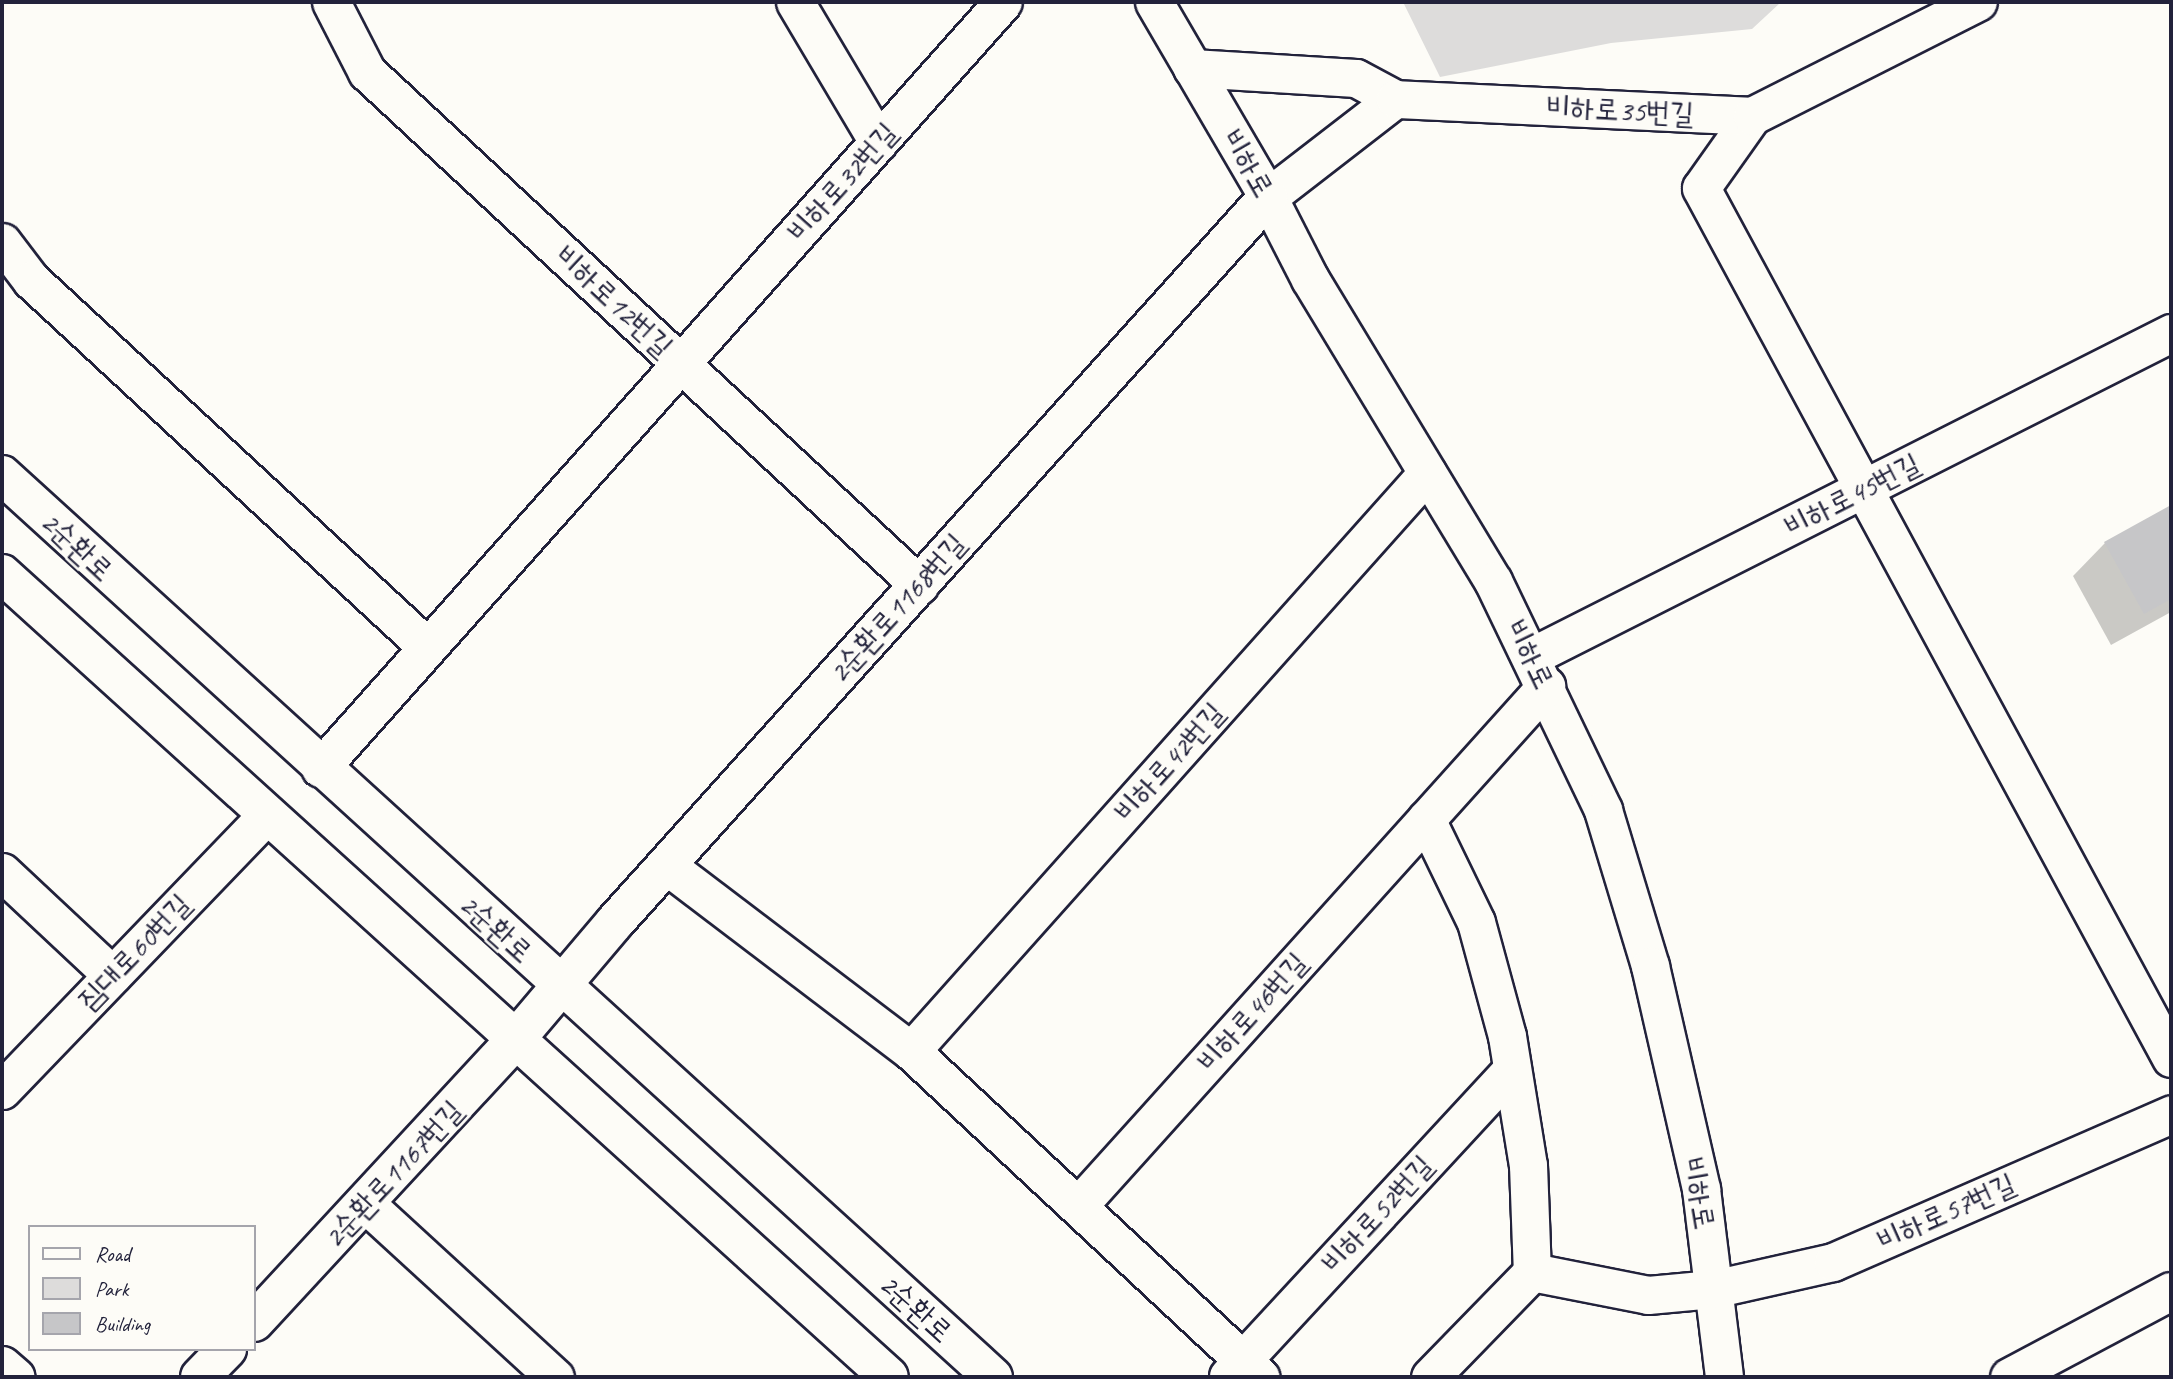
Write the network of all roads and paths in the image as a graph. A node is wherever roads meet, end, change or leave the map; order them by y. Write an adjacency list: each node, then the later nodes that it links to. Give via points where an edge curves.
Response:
1 (331, 2): 13 (street, 비하로12번길, via 367,72)
2 (795, 2): 9 (street)
3 (1003, 2): 9 (street, 비하로32번길)
4 (1154, 2): 6 (street, 비하로)
5 (1978, 2): 8 (street, 비하로35번길)
6 (1192, 68): 7 (street, via 1356,78); 10 (street, 비하로)
7 (1395, 99): 8 (street, 비하로35번길); 10 (street)
8 (1752, 116): 16 (street, via 1702,188)
9 (878, 142): 13 (street, 비하로32번길)
10 (1268, 197): 14 (street, 비하로, via 1310,279); 18 (main road, 2순환로1168번길)
11 (2, 242): 19 (street, via 32,280)
12 (2171, 333): 16 (street, 비하로45번길)
13 (680, 362): 18 (street, 비하로12번길); 19 (street, 비하로32번길)
14 (1427, 472): 20 (street, 비하로); 29 (street, 비하로42번길)
15 (2, 475): 21 (main road, 2순환로)
16 (1867, 488): 20 (street, 비하로45번길); 30 (street)
17 (2, 575): 22 (main road)
18 (919, 585): 24 (main road, 2순환로1168번길)
19 (426, 646): 21 (street, 비하로32번길)
20 (1539, 671): 23 (street, 비하로46번길); 37 (street, 비하로, via 1603,810 1650,966 1701,1189)
21 (320, 768): 27 (main road, 2순환로)
22 (267, 815): 26 (street, 짐대로60번길); 28 (main road)
23 (1426, 818): 31 (street, via 1476,922); 35 (street, 비하로46번길)
24 (666, 864): 27 (main road, 2순환로1168번길); 29 (street)
25 (2, 872): 26 (street)
26 (112, 975): 32 (street, 짐대로60번길)
27 (561, 987): 28 (main road, 2순환로1168번길); 47 (main road, 2순환로)
28 (523, 1032): 34 (main road, 2순환로1167번길); 46 (main road)
29 (911, 1051): 35 (street)
30 (2171, 1058)
31 (1512, 1069): 36 (street, via 1528,1165); 42 (street, 비하로52번길)
32 (2, 1090)
33 (2171, 1114): 37 (street, 비하로57번길, via 1833,1262)
34 (367, 1205): 39 (main road, 2순환로1167번길); 45 (street)
35 (1078, 1206): 42 (street)
36 (1532, 1272): 37 (street, 비하로57번길, via 1648,1295); 48 (street)
37 (1713, 1289): 49 (street, 비하로)
38 (2171, 1291): 50 (street)
39 (256, 1320)
40 (225, 1351): 44 (main road)
41 (2, 1365): 43 (street)
42 (1244, 1371)
43 (16, 1377)
44 (200, 1377)
45 (555, 1377)
46 (889, 1377)
47 (993, 1377)
48 (1430, 1377)
49 (1724, 1377)
50 (2010, 1377)

